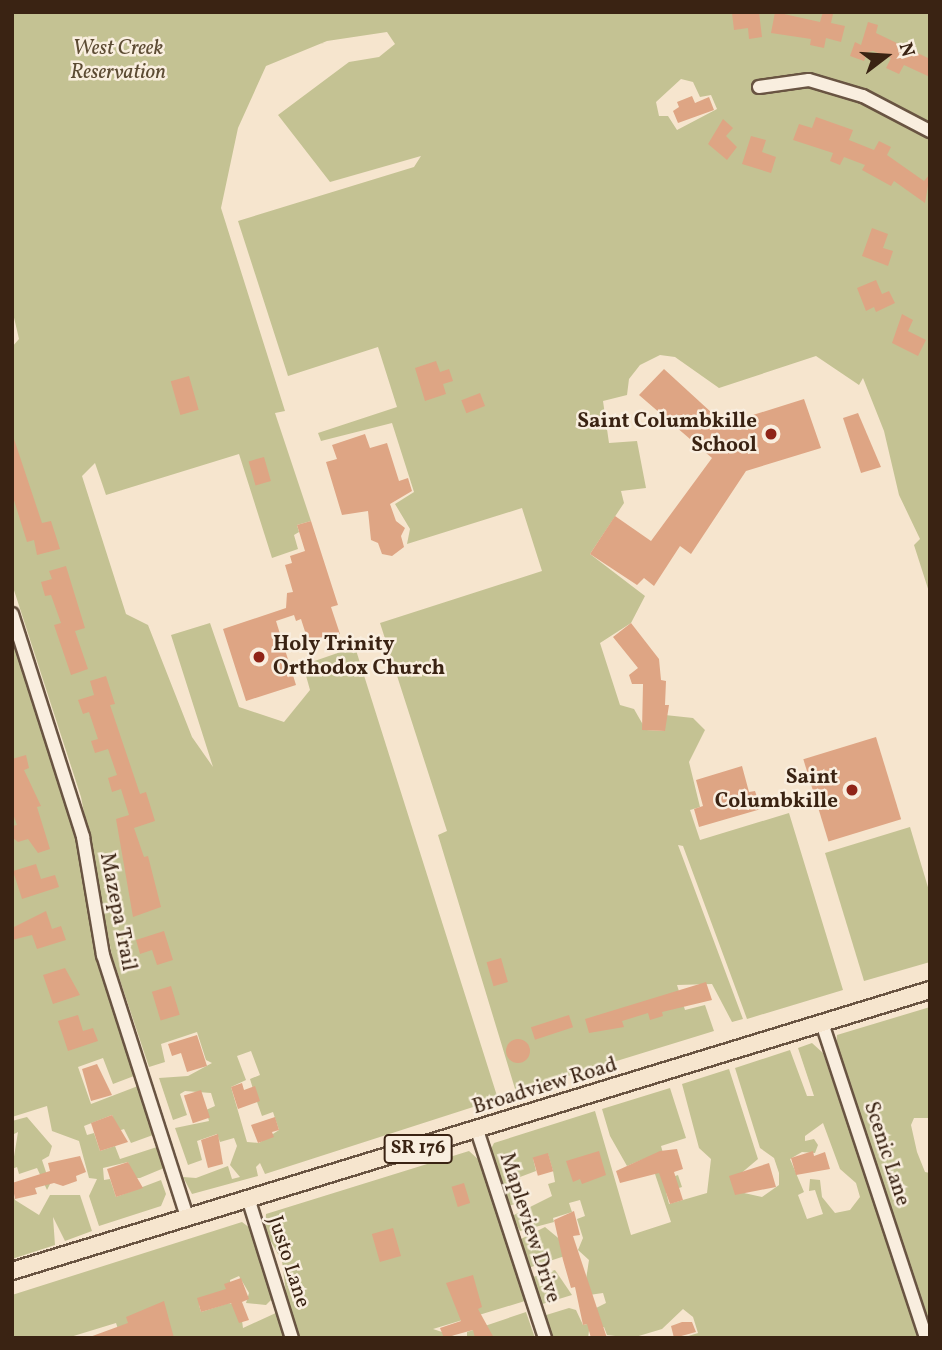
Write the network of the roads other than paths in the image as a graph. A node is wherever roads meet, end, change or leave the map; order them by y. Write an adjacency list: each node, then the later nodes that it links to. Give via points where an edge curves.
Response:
1 (760, 88): 2 (street, via 809,80 863,96)
2 (930, 131)
3 (12, 614): 8 (street, Mazepa Trail, via 83,836 103,955)
4 (930, 990): 5 (main road, Broadview Road / SR 176)
5 (822, 1023): 6 (main road, Broadview Road / SR 176); 12 (street, Scenic Lane)
6 (477, 1130): 7 (main road, Broadview Road / SR 176); 11 (street, Mapleview Drive)
7 (248, 1199): 8 (main road, Broadview Road / SR 176); 10 (street, Justo Lane)
8 (187, 1216): 9 (main road, Broadview Road / SR 176)
9 (12, 1271)
10 (292, 1338)
11 (545, 1338)
12 (926, 1338)

